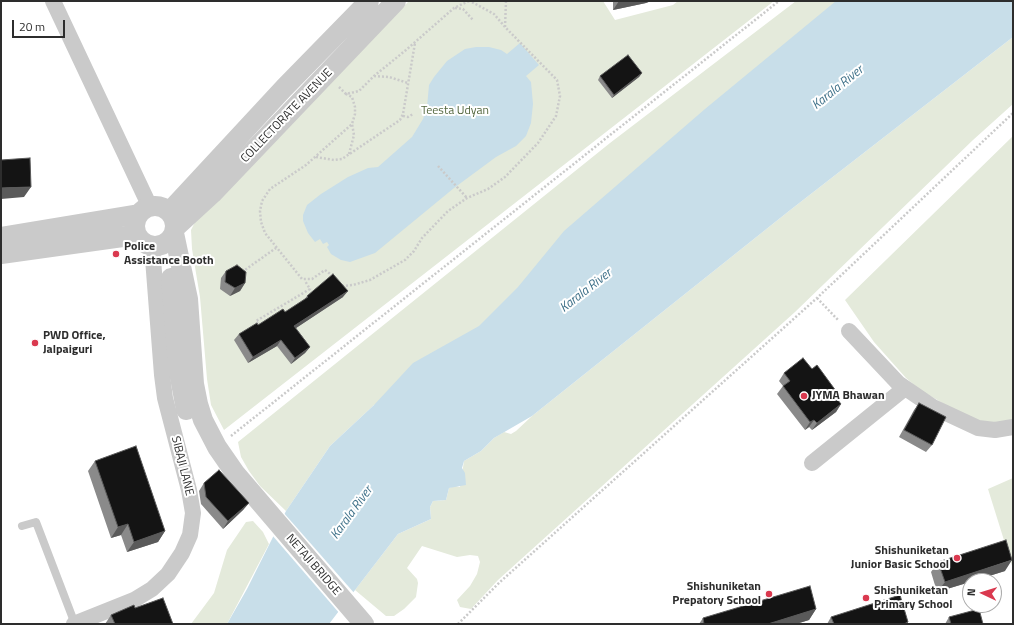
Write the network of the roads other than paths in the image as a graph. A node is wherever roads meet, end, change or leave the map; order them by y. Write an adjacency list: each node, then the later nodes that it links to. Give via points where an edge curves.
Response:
1 (53, 1): 4 (street)
2 (369, 1): 5 (street, COLLECTORATE AVENUE)
3 (396, 1): 5 (street, COLLECTORATE AVENUE, via 335,83 212,194)
4 (145, 210): 5 (street, via 157,206); 5 (street, via 135,224); 6 (street)
5 (162, 233): 7 (street); 12 (street, via 188,299 194,384 203,420 222,443 235,473); 12 (street, via 174,301 184,407 192,426 208,451); 14 (street, SIBAJI LANE, via 162,375 165,398 193,512 190,535 168,574 152,589 134,600)
6 (1, 237)
7 (1, 254)
8 (848, 331): 9 (street)
9 (905, 388): 10 (street, via 963,423 995,430); 11 (street)
10 (1013, 427)
11 (812, 463)
12 (262, 506): 15 (street, NETAJI BRIDGE)
13 (22, 526): 14 (lane, via 36,522)
14 (75, 624)
15 (364, 624)

